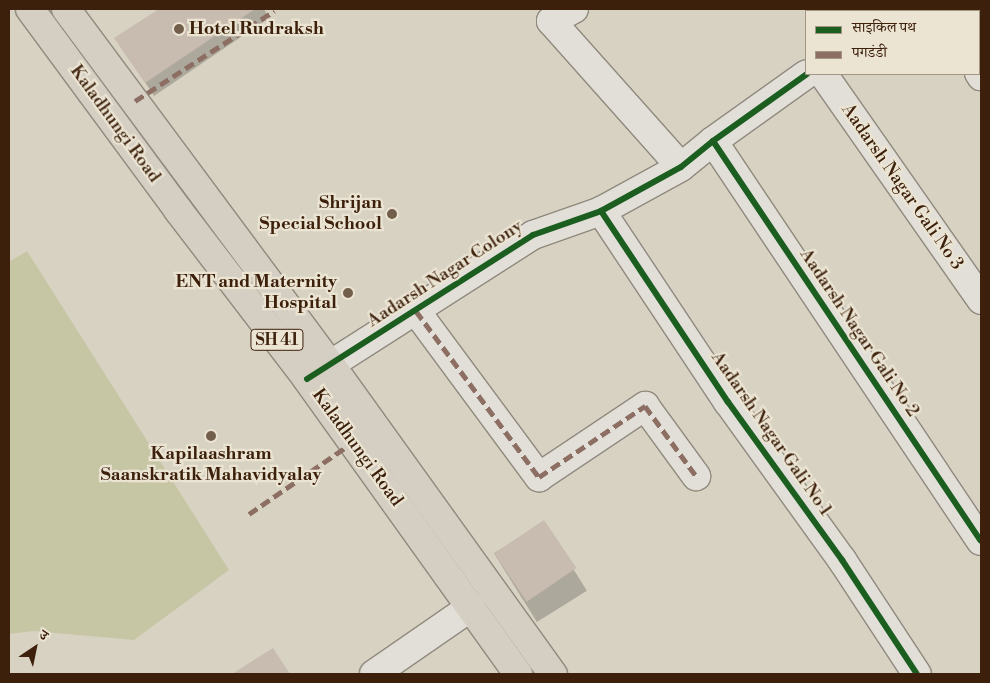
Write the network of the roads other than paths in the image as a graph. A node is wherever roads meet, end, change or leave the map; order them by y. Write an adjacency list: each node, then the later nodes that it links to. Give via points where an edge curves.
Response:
1 (30, 9): 12 (main road, Kaladhungi Road / SH 41)
2 (66, 9): 11 (main road, Kaladhungi Road / SH 41)
3 (574, 9): 7 (street, via 551,21)
4 (806, 75): 6 (street, Aadarsh Nagar Colony)
5 (824, 75): 9 (street, Aadarsh Nagar Gali No 3)
6 (713, 141): 7 (street, Aadarsh Nagar Colony); 14 (street, Aadarsh Nagar Gali No 2)
7 (680, 167): 8 (street, Aadarsh Nagar Colony)
8 (601, 211): 10 (street, Aadarsh Nagar Colony, via 533,235); 20 (street, Aadarsh Nagar Gali No 1, via 728,402 842,560)
9 (981, 300)
10 (416, 311): 11 (street, Aadarsh Nagar Colony); 13 (street, via 539,477 645,406)
11 (330, 364): 12 (street, Aadarsh Nagar Colony); 15 (main road, Kaladhungi Road / SH 41)
12 (307, 379): 16 (main road, Kaladhungi Road / SH 41)
13 (696, 476)
14 (981, 541)
15 (508, 609): 16 (main road); 19 (main road, Kaladhungi Road / SH 41)
16 (478, 618): 17 (street); 18 (main road, Kaladhungi Road / SH 41)
17 (374, 674)
18 (518, 674)
19 (553, 674)
20 (917, 674)

